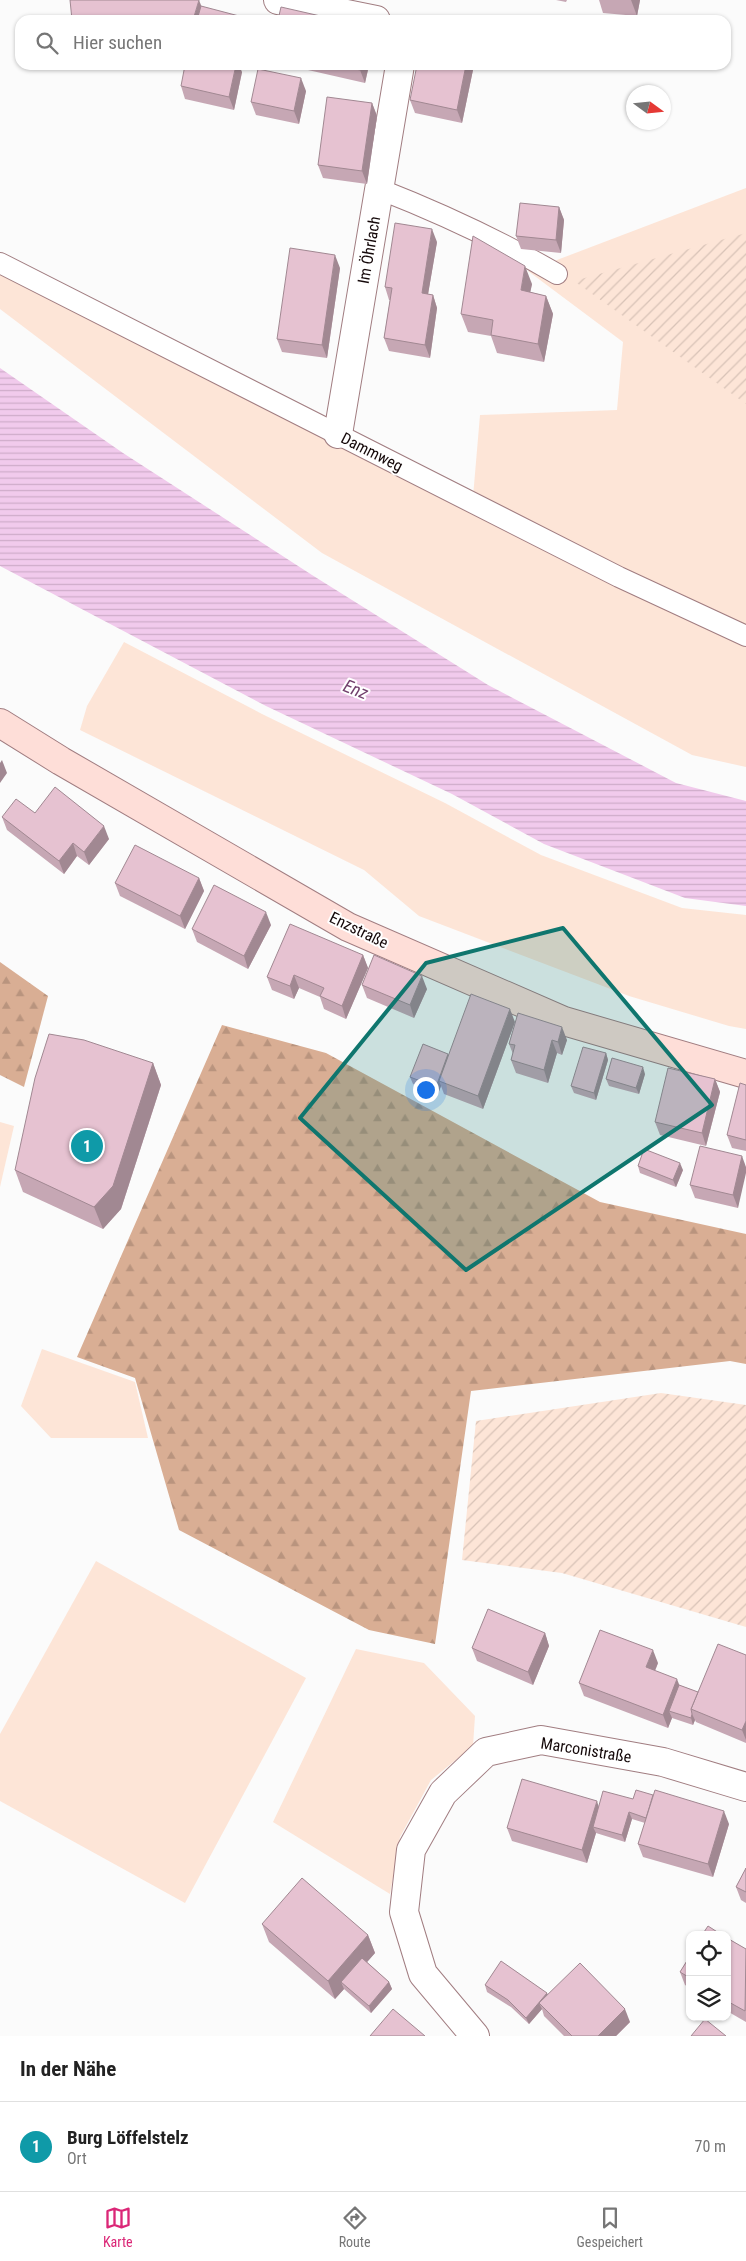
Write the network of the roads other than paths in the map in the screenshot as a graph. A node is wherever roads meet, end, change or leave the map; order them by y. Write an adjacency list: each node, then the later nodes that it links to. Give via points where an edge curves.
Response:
1 (278, 0): 2 (street)
2 (352, 15)
3 (399, 70): 4 (street, Im Öhrlach)
4 (379, 189): 6 (lane, via 444,214 508,245); 7 (street, Im Öhrlach)
5 (0, 263): 7 (lane, Dammweg)
6 (557, 274)
7 (338, 434): 8 (lane, Dammweg, via 619,577)
8 (746, 636)
9 (0, 723): 10 (main road, Enzstraße, via 348,927 564,1021)
10 (746, 1074)
11 (746, 1787): 12 (street, Marconistraße, via 663,1762 541,1740 486,1752 442,1793 411,1850 404,1912 423,1974)
12 (475, 2036)

